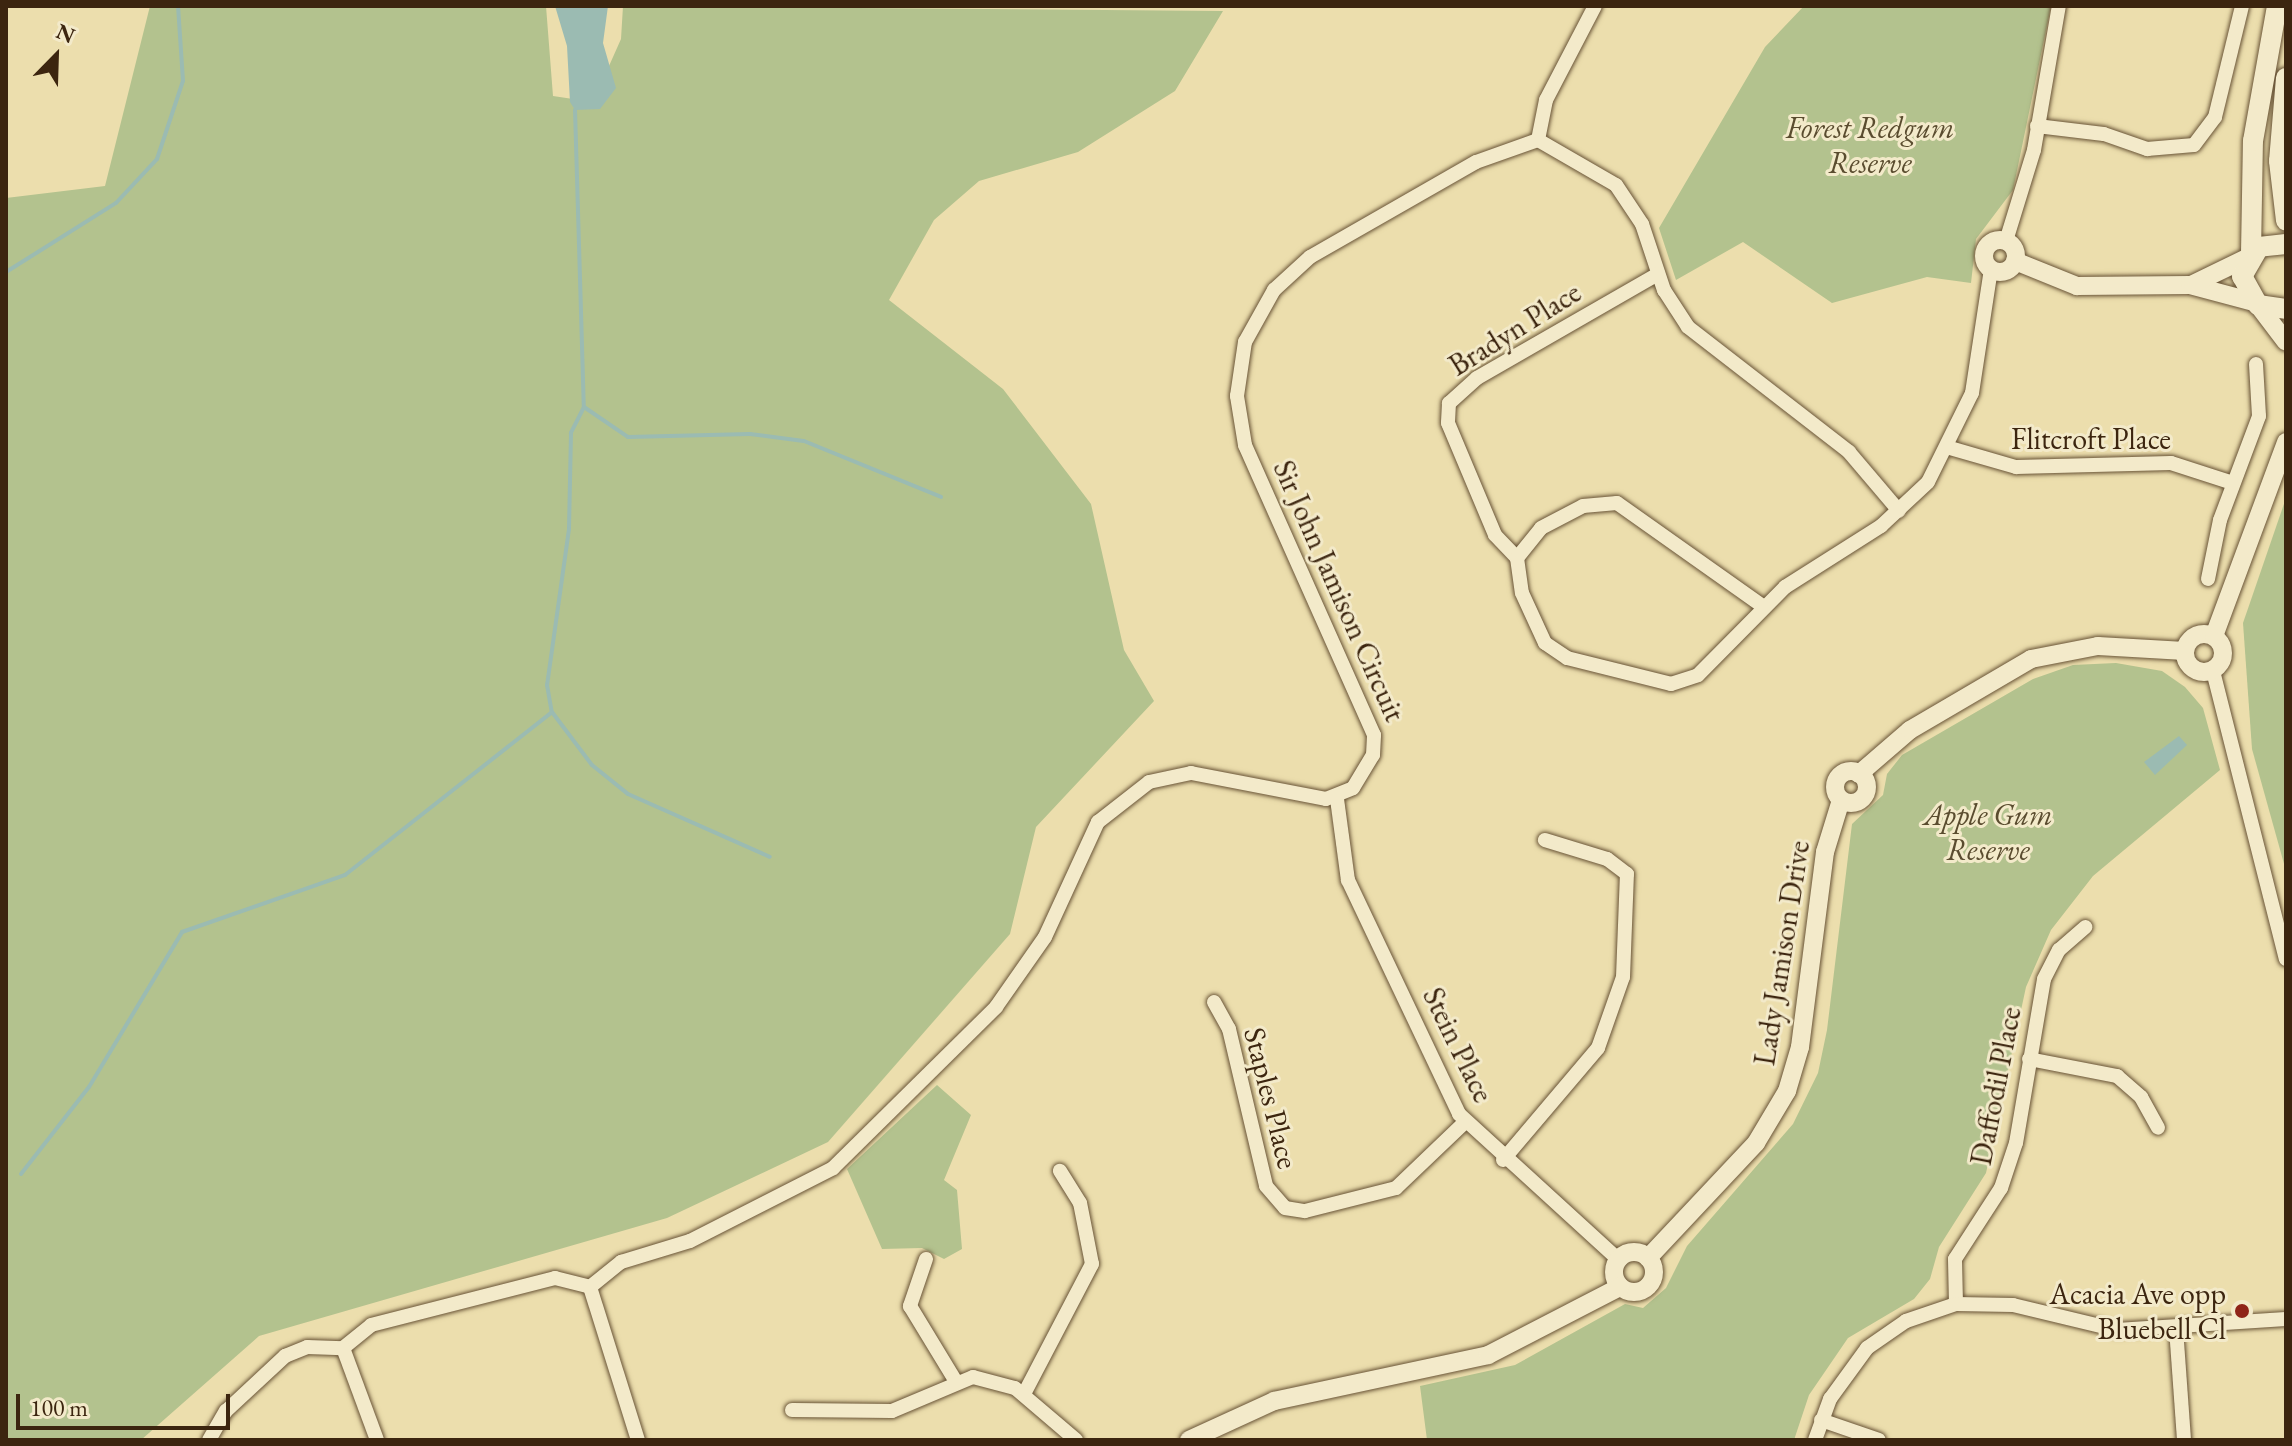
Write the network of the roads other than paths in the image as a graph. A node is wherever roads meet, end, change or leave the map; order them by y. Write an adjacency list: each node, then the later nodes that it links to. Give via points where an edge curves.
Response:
1 (1595, 6): 7 (street, via 1546,100)
2 (2059, 6): 6 (street)
3 (2242, 6): 6 (street, via 2215,117 2194,145 2147,149 2095,132)
4 (2277, 6): 11 (main road, via 2253,141)
5 (2286, 78): 8 (main road, via 2279,161)
6 (2037, 126): 9 (street)
7 (1538, 140): 14 (street, via 1595,168 1624,193); 30 (street, Sir John Jamison Circuit, via 1476,162 1310,257 1274,290 1245,342 1237,396 1245,445 1374,735 1371,759)
8 (2286, 221)
9 (2006, 241): 12 (street); 13 (street, via 1985,251)
10 (2286, 244): 11 (main road)
11 (2249, 256): 15 (street); 16 (main road, via 2243,286)
12 (2015, 261): 13 (street, via 2005,271); 15 (street, via 2094,289)
13 (1991, 269): 21 (street, via 1974,383)
14 (1658, 274): 23 (street, via 1693,332 1849,452); 24 (street, Bradyn Place, via 1467,386 1449,403 1458,457 1495,535)
15 (2190, 285): 16 (street)
16 (2256, 304): 17 (main road); 18 (street)
17 (2286, 309)
18 (2286, 342)
19 (2256, 364): 22 (street, via 2261,407)
20 (2286, 442): 27 (street)
21 (1950, 448): 22 (street, Flitcroft Place, via 2016,467 2171,463); 23 (street)
22 (2233, 483): 25 (street)
23 (1899, 511): 26 (street)
24 (1517, 558): 26 (street, via 1541,528 1589,504 1617,503); 26 (street, via 1522,593 1550,648 1665,683 1698,675)
25 (2208, 579)
26 (1764, 607)
27 (2214, 636): 28 (street, via 2198,635); 29 (street, via 2224,651)
28 (2185, 651): 29 (street, via 2191,667); 40 (street, Lady Jamison Drive, via 2098,646 2031,659 1910,730 1859,774 1837,779 1841,800 1825,852 1800,1047 1787,1091 1756,1143)
29 (2213, 671): 33 (street)
30 (1337, 799): 36 (street, Stein Place, via 1348,880); 43 (street, via 1199,773 1149,782 1094,828 1045,937 1009,991 846,1156 727,1224 621,1262)
31 (1545, 840): 38 (street, via 1632,871 1624,967 1610,1022 1584,1068)
32 (2085, 927): 35 (street, Daffodil Place, via 2049,968)
33 (2286, 959)
34 (1214, 1002): 36 (street, Staples Place, via 1229,1029 1266,1186 1277,1211 1305,1211 1396,1188)
35 (2029, 1059): 37 (street, via 2117,1076 2141,1097); 45 (street, Daffodil Place, via 2005,1178 1955,1259)
36 (1465, 1122): 38 (street, Stein Place)
37 (2158, 1128)
38 (1503, 1160): 42 (street, Stein Place)
39 (1060, 1171): 50 (street, via 1080,1203 1092,1264)
40 (1648, 1258): 42 (street, via 1636,1252); 44 (street, via 1654,1275 1649,1286 1631,1292)
41 (926, 1259): 49 (street, via 910,1306)
42 (1618, 1259): 44 (street)
43 (590, 1287): 48 (street, via 555,1278 371,1325); 55 (street)
44 (1620, 1287): 57 (street, via 1488,1355 1274,1401)
45 (1956, 1304): 47 (street, via 2013,1305 2107,1329); 52 (street, via 1874,1342 1847,1371)
46 (2286, 1319): 47 (street)
47 (2176, 1328): 60 (street)
48 (343, 1348): 53 (street, via 307,1347 285,1356 226,1411); 54 (street)
49 (955, 1380): 50 (street, via 987,1378); 51 (street, via 892,1411)
50 (1024, 1394): 56 (street)
51 (792, 1410)
52 (1821, 1420): 58 (street); 59 (street)
53 (209, 1440)
54 (377, 1440)
55 (638, 1440)
56 (1076, 1440)
57 (1189, 1440)
58 (1815, 1440)
59 (1879, 1440)
60 (2184, 1440)

